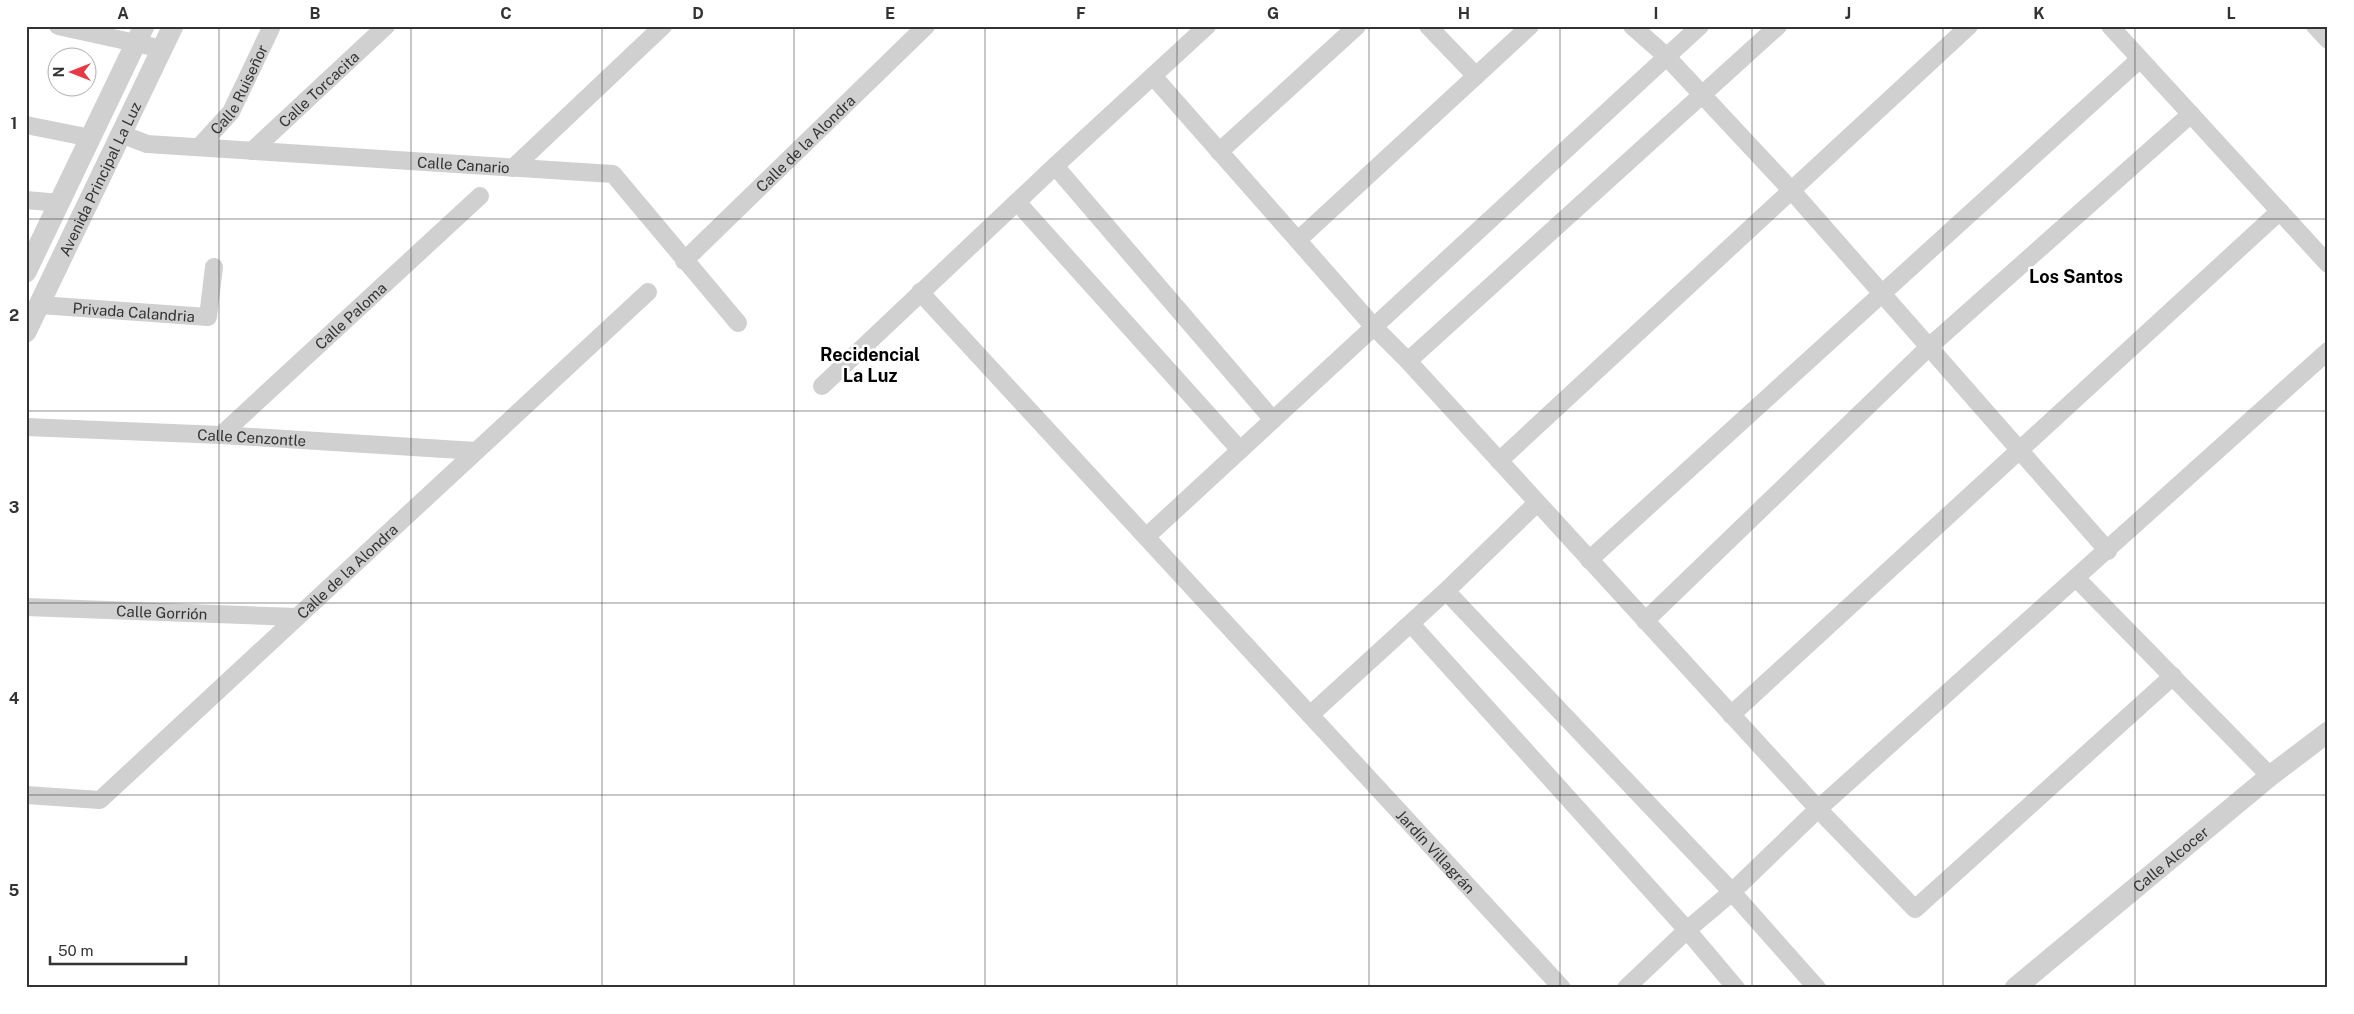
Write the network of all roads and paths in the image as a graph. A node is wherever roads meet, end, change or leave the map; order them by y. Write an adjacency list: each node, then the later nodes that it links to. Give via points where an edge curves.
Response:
1 (58, 26): 17 (street)
2 (173, 26): 19 (street, Avenida Principal La Luz)
3 (272, 26): 29 (street, Calle Ruiseñor, via 230,112)
4 (386, 26): 30 (street, Calle Torcacita)
5 (663, 26): 33 (street)
6 (926, 26): 41 (street, Calle de la Alondra)
7 (1207, 26): 22 (street)
8 (1357, 26): 31 (street)
9 (1428, 26): 23 (street)
10 (1530, 26): 23 (street)
11 (1632, 26): 20 (street)
12 (1700, 26): 20 (street)
13 (1778, 26): 24 (street)
14 (1969, 26): 34 (street)
15 (2110, 26): 21 (street)
16 (2315, 26): 18 (street)
17 (140, 35): 19 (street); 28 (street, Avenida Principal La Luz)
18 (2328, 40)
19 (162, 49): 27 (street, Avenida Principal La Luz)
20 (1666, 56): 24 (street); 50 (street)
21 (2140, 59): 25 (street); 47 (street)
22 (1153, 76): 31 (street); 32 (street)
23 (1476, 76): 40 (street)
24 (1702, 95): 34 (street); 54 (street)
25 (2191, 114): 39 (street); 52 (street)
26 (26, 125): 28 (street)
27 (122, 134): 29 (street, Calle Canario, via 147,144); 48 (street, Avenida Principal La Luz)
28 (91, 138): 38 (street, Avenida Principal La Luz)
29 (198, 147): 30 (street, Calle Canario)
30 (252, 151): 33 (street, Calle Canario)
31 (1219, 152): 40 (street)
32 (1054, 166): 37 (street); 56 (street)
33 (513, 168): 41 (street, Calle Canario, via 613,174)
34 (1792, 191): 47 (street); 62 (street)
35 (480, 196): 58 (street, Calle Paloma)
36 (26, 200): 38 (street)
37 (1017, 202): 46 (street); 59 (street)
38 (60, 203): 44 (street, Avenida Principal La Luz)
39 (2280, 211): 42 (street); 61 (street)
40 (1298, 240): 50 (street)
41 (684, 261): 49 (street, Calle Canario)
42 (2328, 264)
43 (214, 267): 48 (street, Privada Calandria, via 208,317)
44 (26, 272)
45 (648, 292): 60 (street, Calle de la Alondra)
46 (920, 292): 55 (street); 64 (street, Jardín Villagrán)
47 (1882, 294): 52 (street); 66 (street)
48 (40, 305): 51 (street, Avenida Principal La Luz)
49 (738, 323)
50 (1374, 327): 54 (street); 56 (street)
51 (26, 332)
52 (1930, 346): 61 (street); 71 (street)
53 (2328, 351): 65 (street)
54 (1408, 360): 62 (street)
55 (822, 386)
56 (1273, 420): 59 (street)
57 (26, 427): 58 (street, Calle Cenzontle)
58 (221, 435): 60 (street, Calle Cenzontle)
59 (1240, 450): 64 (street)
60 (476, 451): 70 (street, Calle de la Alondra)
61 (2019, 452): 65 (street); 74 (street)
62 (1499, 461): 63 (street)
63 (1537, 503): 66 (street); 68 (street)
64 (1146, 537): 75 (street, Jardín Villagrán)
65 (2108, 551): 67 (street)
66 (1589, 560): 71 (street)
67 (2076, 578): 73 (street); 79 (street)
68 (1446, 591): 72 (street); 80 (street)
69 (26, 607): 70 (street, Calle Gorrión)
70 (297, 618): 78 (street, Calle de la Alondra, via 100,800)
71 (1645, 621): 74 (street)
72 (1410, 624): 75 (street); 81 (street)
73 (2174, 676): 77 (street); 79 (street, via 1915,909)
74 (1731, 715): 79 (street)
75 (1310, 716): 82 (street, Jardín Villagrán)
76 (2328, 732): 77 (street, Calle Alcocer)
77 (2270, 776): 86 (street, Calle Alcocer)
78 (26, 795)
79 (1818, 810): 80 (street)
80 (1732, 892): 81 (street); 85 (street)
81 (1687, 930): 83 (street); 84 (street)
82 (1562, 988)
83 (1626, 988)
84 (1736, 988)
85 (1817, 988)
86 (2015, 988)

